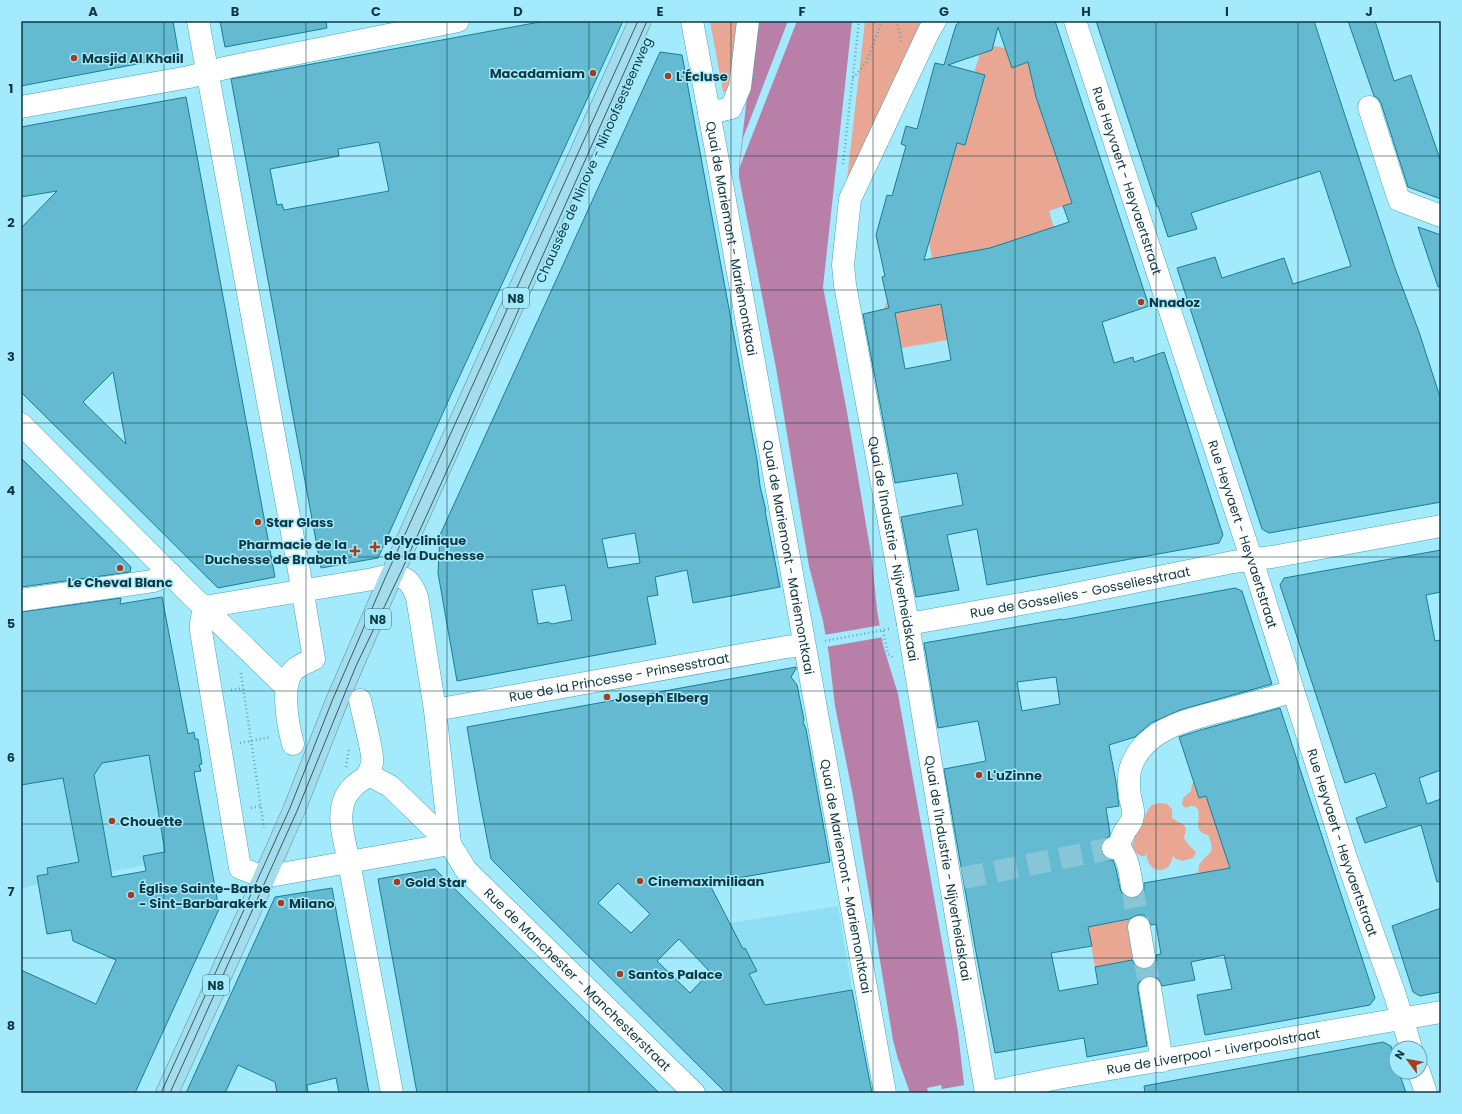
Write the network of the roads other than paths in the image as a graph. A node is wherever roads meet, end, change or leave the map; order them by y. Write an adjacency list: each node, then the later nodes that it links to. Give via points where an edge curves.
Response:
1 (198, 21): 9 (street)
2 (458, 21): 9 (street)
3 (640, 21): 18 (main road, Chaussée de Ninove - Ninoofsesteenweg / N8)
4 (656, 21): 18 (main road, Chaussée de Ninove - Ninoofsesteenweg / N8, via 488,393)
5 (692, 21): 12 (street, Quai de Mariemont - Mariemontkaai)
6 (748, 21): 12 (street, via 740,88 731,108)
7 (935, 21): 22 (street, Quai de l'Industrie - Nijverheidskaai, via 850,199 843,265)
8 (1075, 21): 16 (street, Rue Heyvaert - Heyvaertstraat)
9 (207, 72): 10 (street); 19 (street)
10 (21, 107)
11 (1369, 107): 13 (street, via 1399,200)
12 (709, 113): 23 (street, Quai de Mariemont - Mariemontkaai)
13 (1441, 216)
14 (21, 424): 17 (street)
15 (1441, 526): 16 (street, Rue de Gosselies - Gosseliesstraat)
16 (1251, 559): 22 (street, Rue de Gosselies - Gosseliesstraat); 25 (street, Rue Heyvaert - Heyvaertstraat)
17 (171, 574): 20 (street, via 153,581); 21 (street)
18 (397, 576): 19 (street); 27 (street, via 410,582 417,597); 32 (main road, Chaussée de Ninove - Ninoofsesteenweg / N8, via 336,702 305,784)
19 (303, 590): 21 (street); 24 (street, via 314,659 294,670)
20 (21, 600)
21 (204, 607): 24 (street); 32 (street, via 201,631 240,868)
22 (908, 624): 47 (street, Quai de l'Industrie - Nijverheidskaai)
23 (814, 643): 27 (street, Rue de la Princesse - Prinsesstraat); 46 (street, Quai de Mariemont - Mariemontkaai)
24 (286, 687): 28 (street, via 288,712)
25 (1293, 691): 33 (street, via 1189,720 1167,729 1145,744 1130,769 1133,816 1116,848 1123,852); 38 (street, Rue Heyvaert - Heyvaertstraat, via 1346,858)
26 (360, 700): 29 (street, via 372,761)
27 (435, 710): 30 (street)
28 (284, 740)
29 (369, 775): 30 (street, via 390,786); 31 (street, via 353,786 345,796 342,807 342,828)
30 (450, 844): 31 (street); 45 (street, Rue de Manchester - Manchesterstraat, via 466,870)
31 (349, 862): 32 (street); 44 (street)
32 (264, 877): 42 (street); 43 (main road, N8)
33 (1132, 886)
34 (1139, 927): 35 (street)
35 (1144, 957)
36 (1150, 988): 40 (street)
37 (1441, 1012): 38 (street, Rue de Liverpool - Liverpoolstraat)
38 (1403, 1019): 39 (street, Rue Heyvaert - Heyvaertstraat); 40 (street, Rue de Liverpool - Liverpoolstraat)
39 (1409, 1040)
40 (1162, 1060): 47 (street, Rue de Liverpool - Liverpoolstraat)
41 (1422, 1080): 48 (street)
42 (164, 1093)
43 (167, 1093)
44 (392, 1093)
45 (694, 1093)
46 (885, 1093)
47 (986, 1093)
48 (1426, 1093)

